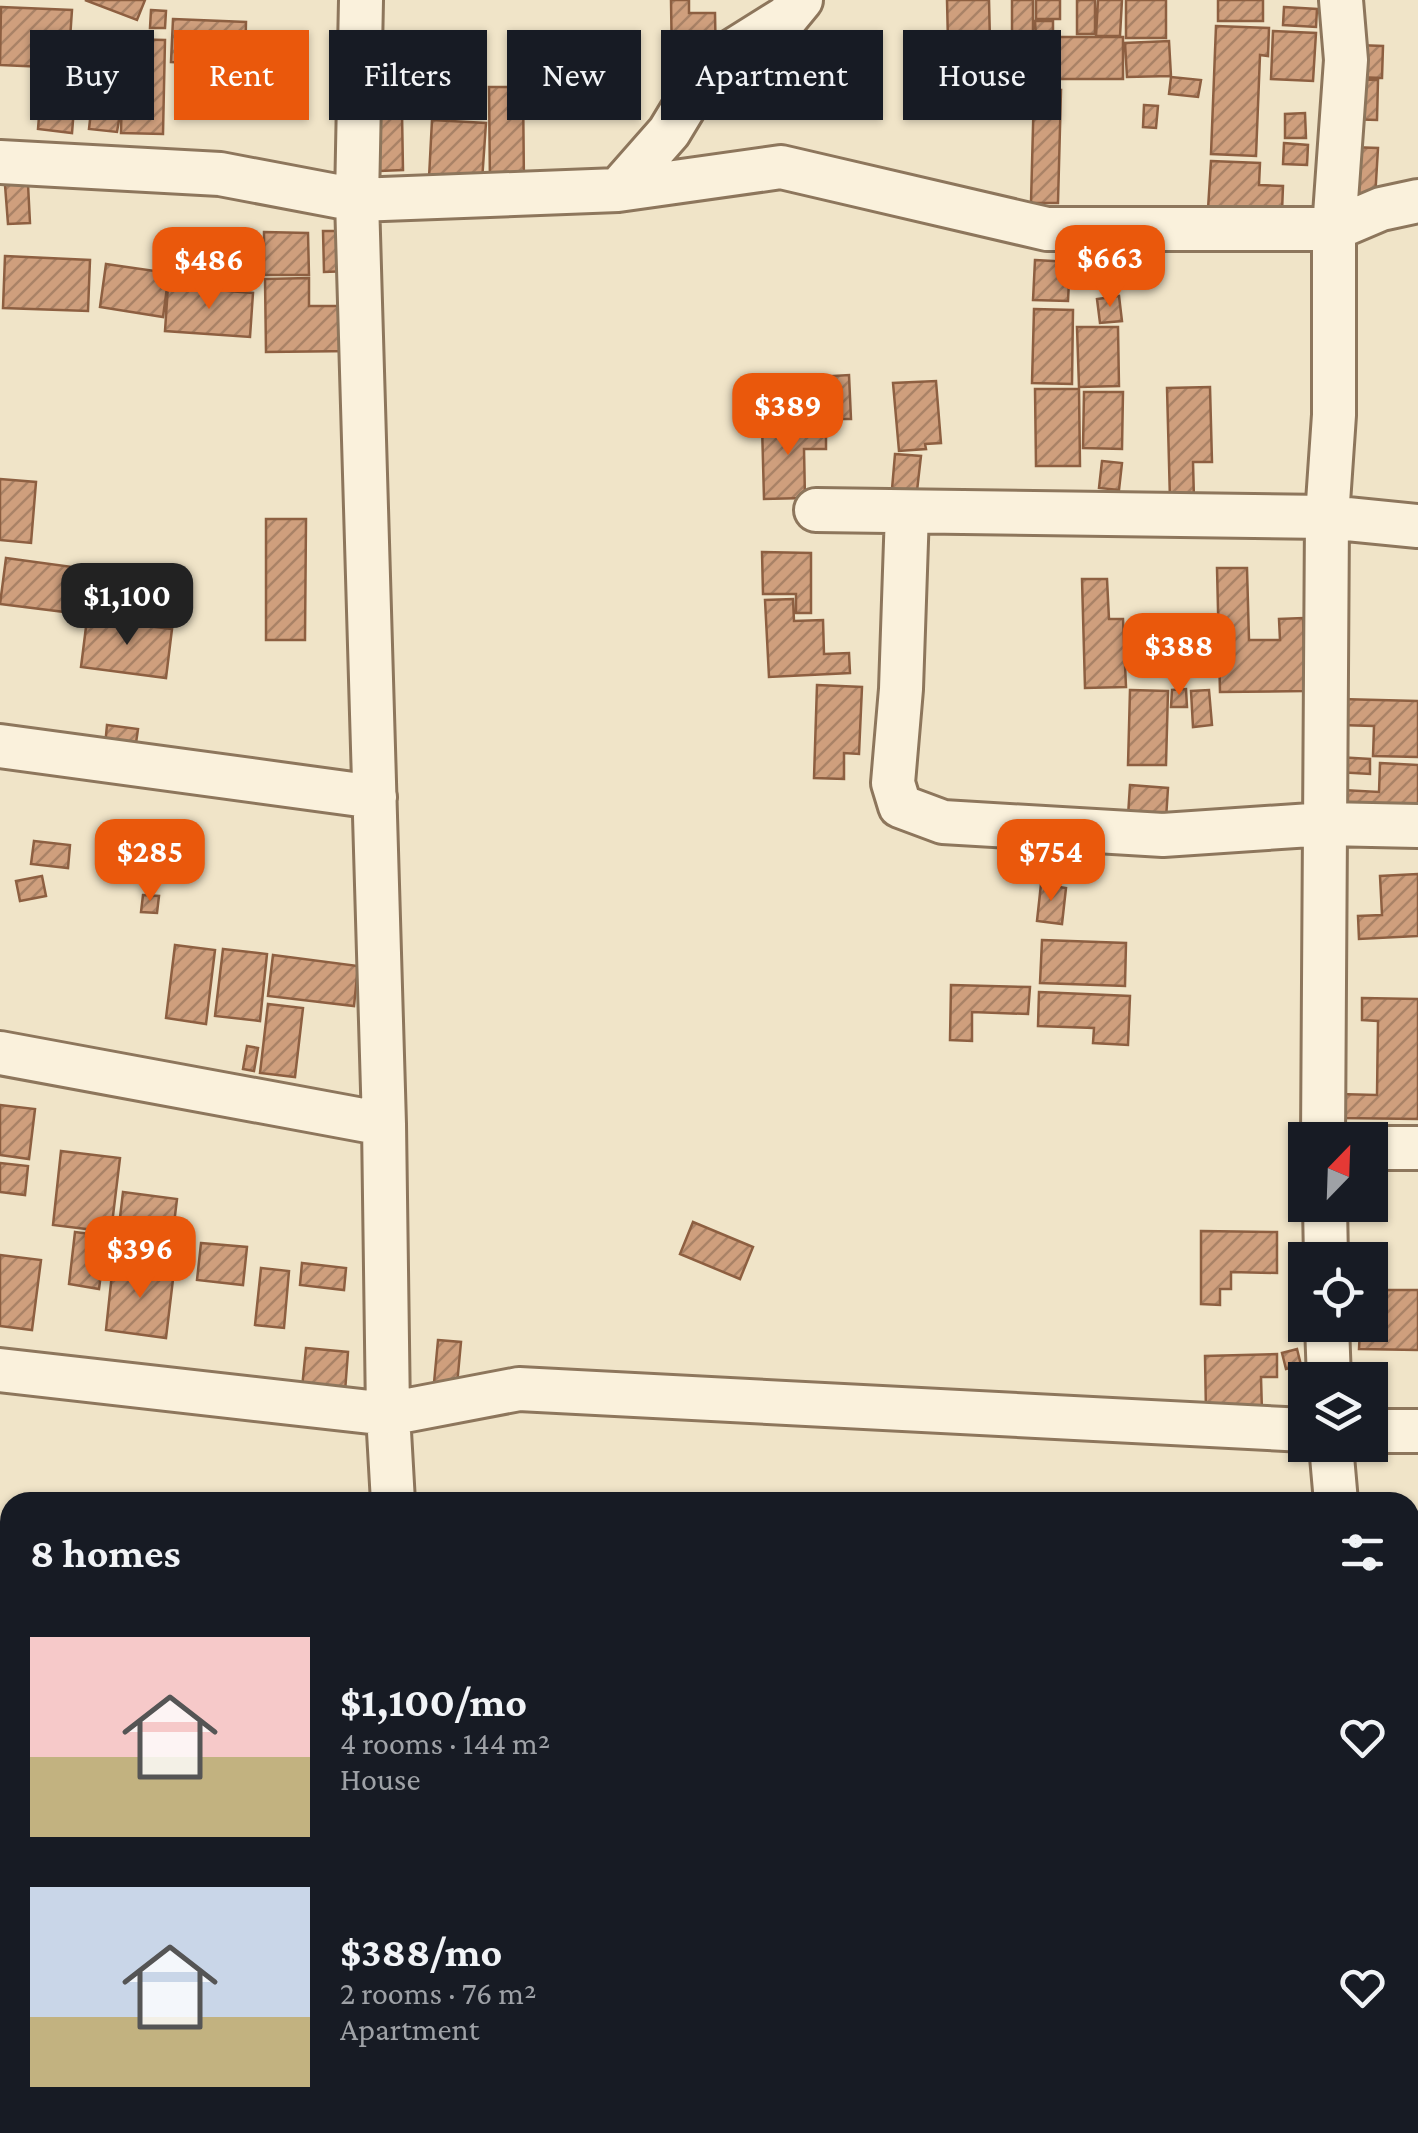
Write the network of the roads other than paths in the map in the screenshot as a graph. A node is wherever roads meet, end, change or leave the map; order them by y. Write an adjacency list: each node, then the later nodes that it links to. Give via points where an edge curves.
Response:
1 (361, 0): 6 (street)
2 (801, 0): 5 (street, via 695,89 669,132)
3 (1341, 0): 8 (street, via 1346,60)
4 (0, 162): 6 (street, via 220,174)
5 (618, 190): 6 (street); 8 (street, via 781,167 1046,229)
6 (357, 200): 14 (street)
7 (1418, 201): 8 (street)
8 (1334, 229): 11 (street)
9 (816, 510): 10 (street)
10 (907, 512): 11 (street); 15 (street, via 893,783 900,806 943,822 1163,835)
11 (1327, 517): 12 (street); 15 (street)
12 (1418, 526)
13 (0, 746): 14 (street)
14 (375, 797): 19 (street)
15 (1326, 824): 16 (street); 18 (street)
16 (1418, 826)
17 (0, 1053): 19 (street)
18 (1324, 1122)
19 (384, 1124): 23 (street)
20 (1388, 1148): 21 (street)
21 (1418, 1148)
22 (0, 1370): 23 (street)
23 (388, 1414): 24 (street, via 520,1389); 28 (street)
24 (1288, 1429)
25 (1388, 1431): 26 (street)
26 (1418, 1431)
27 (1332, 1462): 29 (street)
28 (392, 1492)
29 (1335, 1492)

